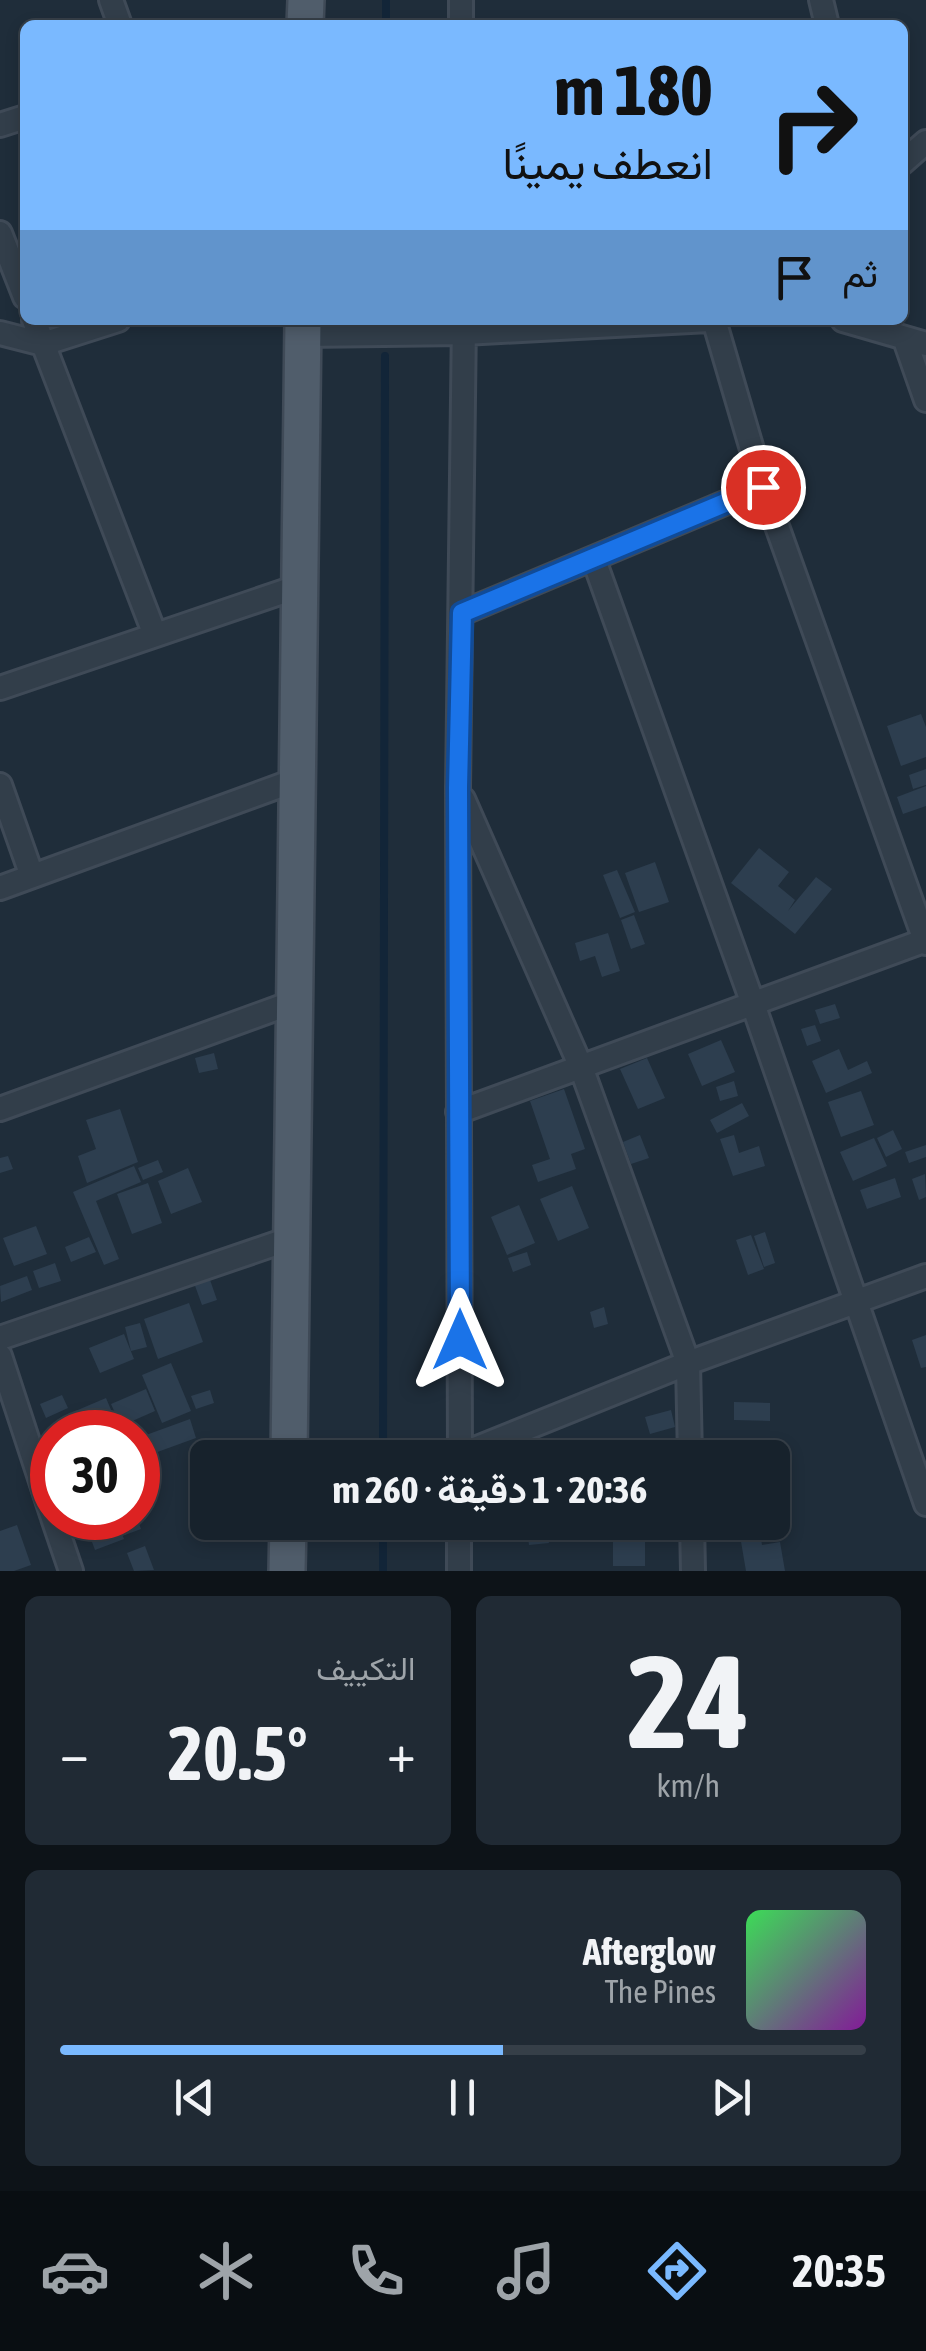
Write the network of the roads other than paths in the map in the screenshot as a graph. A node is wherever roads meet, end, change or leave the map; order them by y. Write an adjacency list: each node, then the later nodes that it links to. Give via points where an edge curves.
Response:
1 (0, 232): 2 (street)
2 (20, 284)
3 (36, 325): 12 (street)
4 (102, 325): 12 (street)
5 (505, 325): 8 (street)
6 (713, 325): 14 (street)
7 (860, 325): 11 (street)
8 (464, 326): 9 (street); 17 (street)
9 (303, 328): 16 (main road)
10 (0, 333): 12 (street)
11 (916, 342): 13 (street)
12 (43, 344): 18 (street)
13 (926, 400)
14 (763, 487): 15 (street); 25 (street)
15 (594, 560): 17 (street); 27 (street)
16 (300, 586): 18 (street); 20 (main road)
17 (462, 613): 22 (street)
18 (154, 635): 19 (street)
19 (0, 688)
20 (296, 780): 23 (street); 26 (main road)
21 (0, 785): 23 (street)
22 (458, 788): 28 (street); 30 (street)
23 (32, 876): 24 (street)
24 (0, 888)
25 (926, 941): 27 (street)
26 (294, 1002): 29 (street); 31 (main road)
27 (753, 1004): 28 (street); 33 (street)
28 (581, 1068): 30 (street); 36 (street)
29 (0, 1109)
30 (458, 1112): 38 (street)
31 (292, 1238): 34 (street); 37 (main road)
32 (926, 1276): 33 (street)
33 (854, 1302): 36 (street); 42 (street)
34 (0, 1338)
35 (0, 1356): 41 (street)
36 (688, 1364): 39 (street); 40 (street)
37 (289, 1440)
38 (455, 1440)
39 (498, 1440)
40 (690, 1440)
41 (30, 1447)
42 (926, 1504)
43 (61, 1540): 47 (street)
44 (288, 1540): 48 (main road)
45 (459, 1540): 49 (street)
46 (692, 1540): 50 (street)
47 (71, 1571)
48 (287, 1571)
49 (459, 1571)
50 (693, 1571)

